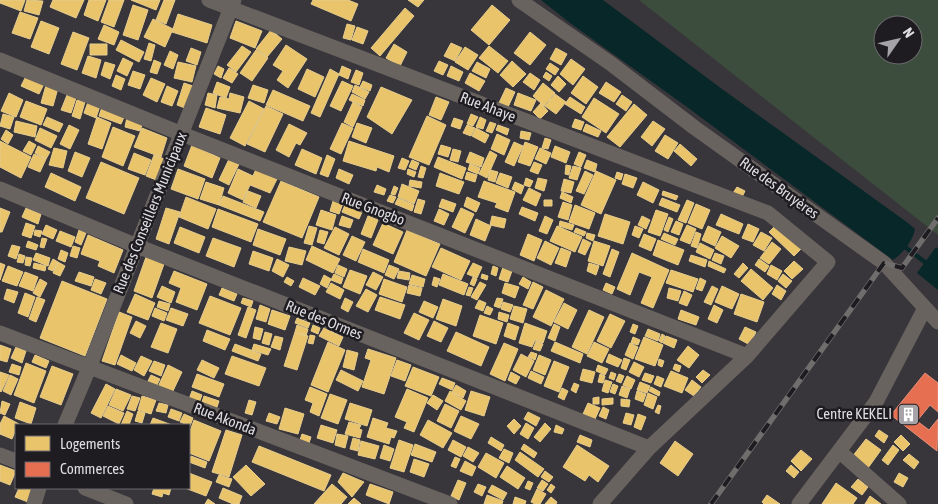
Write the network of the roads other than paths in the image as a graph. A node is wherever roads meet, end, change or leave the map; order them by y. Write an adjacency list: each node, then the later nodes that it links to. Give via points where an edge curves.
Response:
1 (209, 0): 3 (street, Rue Ahaye)
2 (519, 0): 8 (street, Rue des Bruyères, via 884,263)
3 (232, 4): 5 (street, Rue des Conseillers Municipaux); 11 (street, Rue Ahaye, via 768,213 828,262)
4 (0, 60): 5 (street, Rue Gnogbo)
5 (182, 134): 7 (street, Rue des Conseillers Municipaux); 11 (street, Rue Gnogbo)
6 (0, 189): 7 (street, Rue des Ormes)
7 (137, 246): 12 (street, Rue des Conseillers Municipaux); 14 (street, Rue des Ormes)
8 (925, 308): 9 (street, Rue des Bruyères); 15 (street, via 876,402)
9 (938, 322)
10 (0, 333): 12 (street, Rue Akonda)
11 (747, 356): 14 (street)
12 (89, 368): 13 (street, Rue des Conseillers Municipaux); 22 (street, Rue Akonda)
13 (65, 424)
14 (649, 448): 23 (street)
15 (838, 451): 24 (street); 25 (street)
16 (0, 455): 17 (street)
17 (15, 461)
18 (39, 489): 20 (street)
19 (88, 489): 21 (street)
20 (34, 504)
21 (126, 504)
22 (450, 504)
23 (600, 504)
24 (799, 504)
25 (899, 504)

